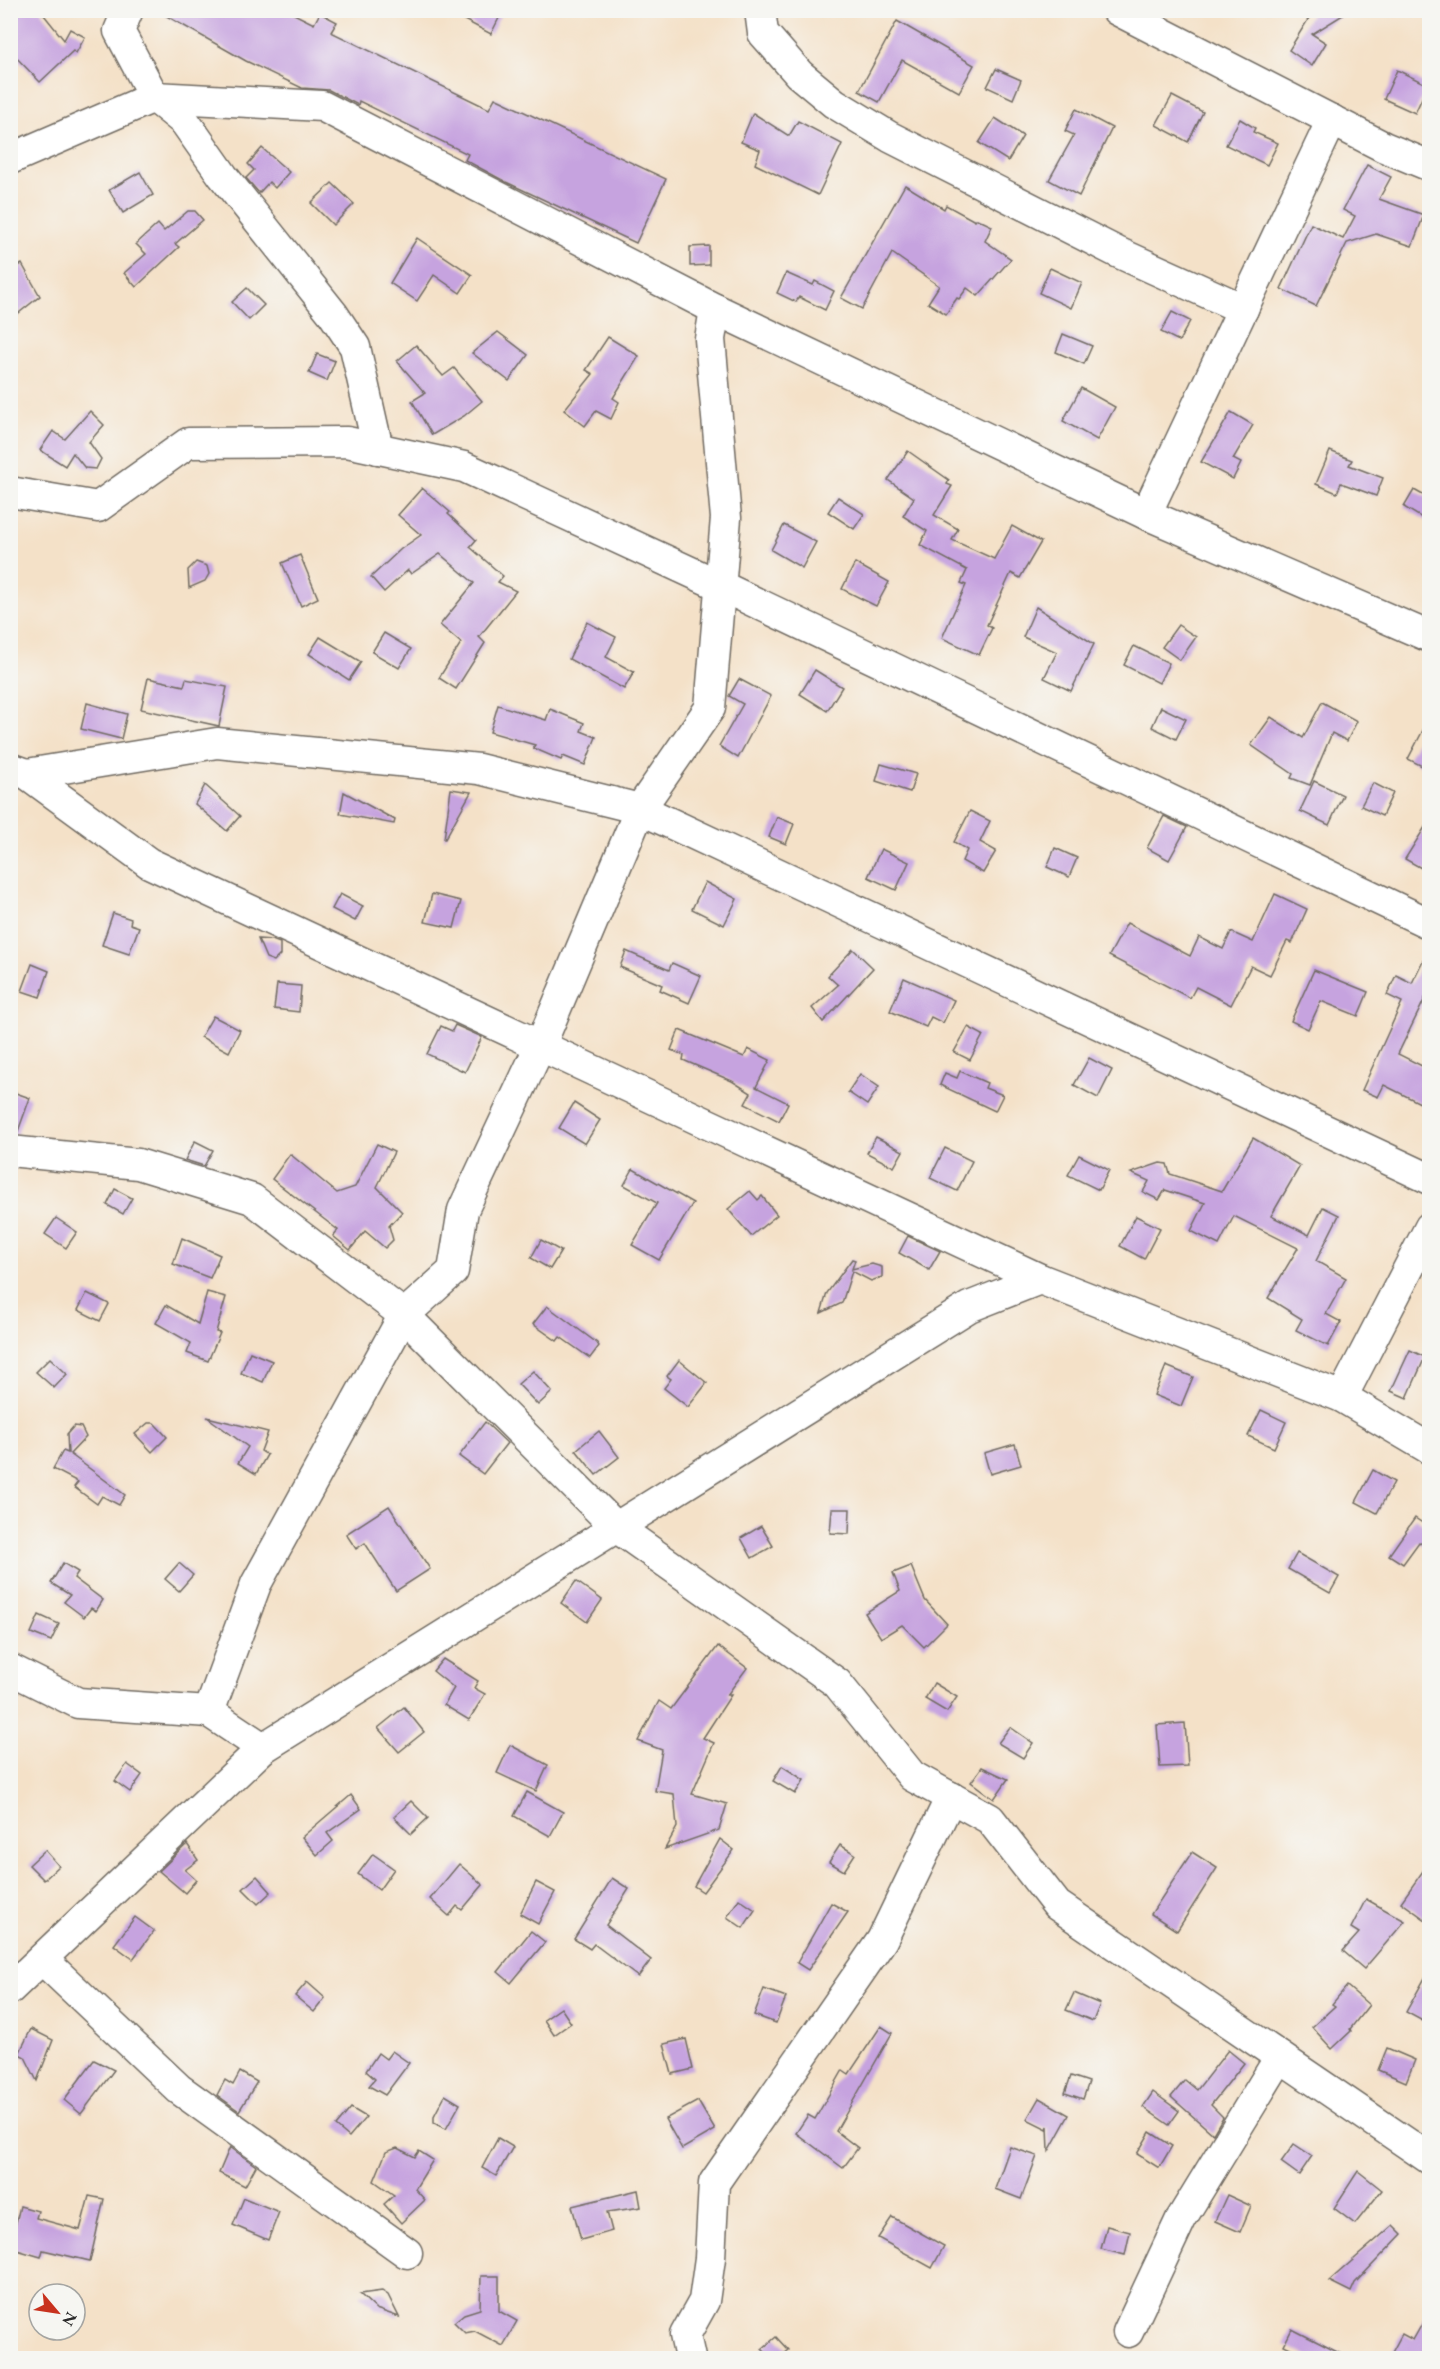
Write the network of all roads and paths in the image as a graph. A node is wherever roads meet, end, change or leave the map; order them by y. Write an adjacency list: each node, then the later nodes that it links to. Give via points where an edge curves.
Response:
1 (128, 10): 4 (street, via 119,31)
2 (760, 10): 9 (street, via 763,33 800,74 834,103 890,137 1117,252)
3 (1117, 10): 5 (street)
4 (154, 97): 6 (street); 8 (street, via 322,106); 10 (street, via 185,122 355,347)
5 (1332, 120): 7 (street); 9 (street)
6 (10, 159)
7 (1430, 166)
8 (715, 309): 12 (street); 13 (street, via 710,339 726,518)
9 (1243, 309): 12 (street)
10 (378, 449): 11 (street, via 347,442 188,443 98,507); 13 (street, via 464,467)
11 (10, 492)
12 (1146, 514): 14 (street)
13 (721, 586): 16 (street, via 710,708); 17 (street)
14 (1430, 637)
15 (19, 771): 16 (street, via 217,743 479,769); 18 (street, via 149,863)
16 (640, 809): 18 (street); 20 (street)
17 (1430, 924)
18 (541, 1044): 22 (street); 23 (street, via 463,1210 453,1271)
19 (10, 1151): 23 (street, via 138,1164 252,1199)
20 (1430, 1179)
21 (1430, 1227): 24 (street)
22 (1040, 1279): 24 (street); 26 (street, via 969,1307)
23 (405, 1315): 26 (street); 28 (street, via 256,1584)
24 (1342, 1397): 25 (street)
25 (1430, 1449)
26 (616, 1527): 29 (street); 30 (street, via 837,1683 912,1776)
27 (10, 1670): 28 (street, via 78,1703)
28 (209, 1712): 29 (street)
29 (263, 1748): 31 (street)
30 (951, 1797): 33 (street, via 990,1819 1057,1905); 37 (street, via 882,1940 714,2183 704,2301 685,2335)
31 (42, 1959): 32 (street); 35 (street, via 179,2089)
32 (10, 1989)
33 (1280, 2057): 34 (street); 36 (street, via 1181,2219)
34 (1430, 2159)
35 (407, 2253)
36 (1128, 2332)
37 (690, 2358)

